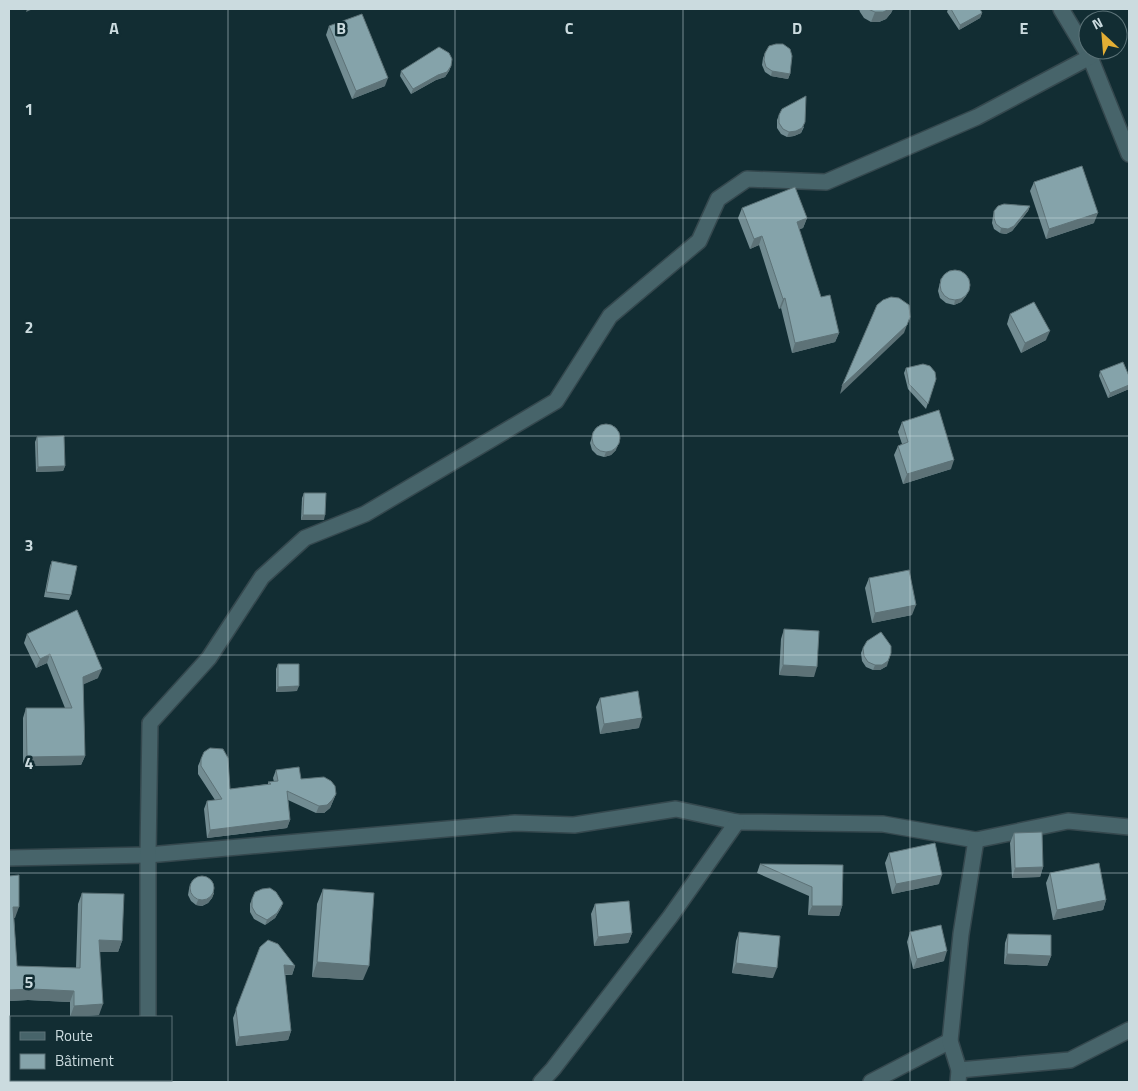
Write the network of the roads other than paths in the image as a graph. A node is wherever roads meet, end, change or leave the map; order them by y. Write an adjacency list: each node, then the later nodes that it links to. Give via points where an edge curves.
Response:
1 (1061, 9): 2 (street)
2 (1078, 37)
3 (1084, 60): 9 (street, via 977,117 826,182 747,179 718,199 699,241 610,316 556,401 365,514 305,538 262,577 209,658 150,723)
4 (1091, 60): 5 (street)
5 (1129, 154)
6 (737, 822): 8 (street, via 883,824); 9 (street, via 676,809 574,824 515,823); 15 (street, via 670,917)
7 (1129, 827): 8 (street, via 1068,822)
8 (976, 840): 13 (street, via 961,934)
9 (148, 855): 10 (street); 11 (street)
10 (9, 858)
11 (148, 1016)
12 (1129, 1030): 14 (street, via 1070,1060)
13 (950, 1041): 14 (street); 16 (street)
14 (959, 1076)
15 (542, 1082)
16 (871, 1082)

